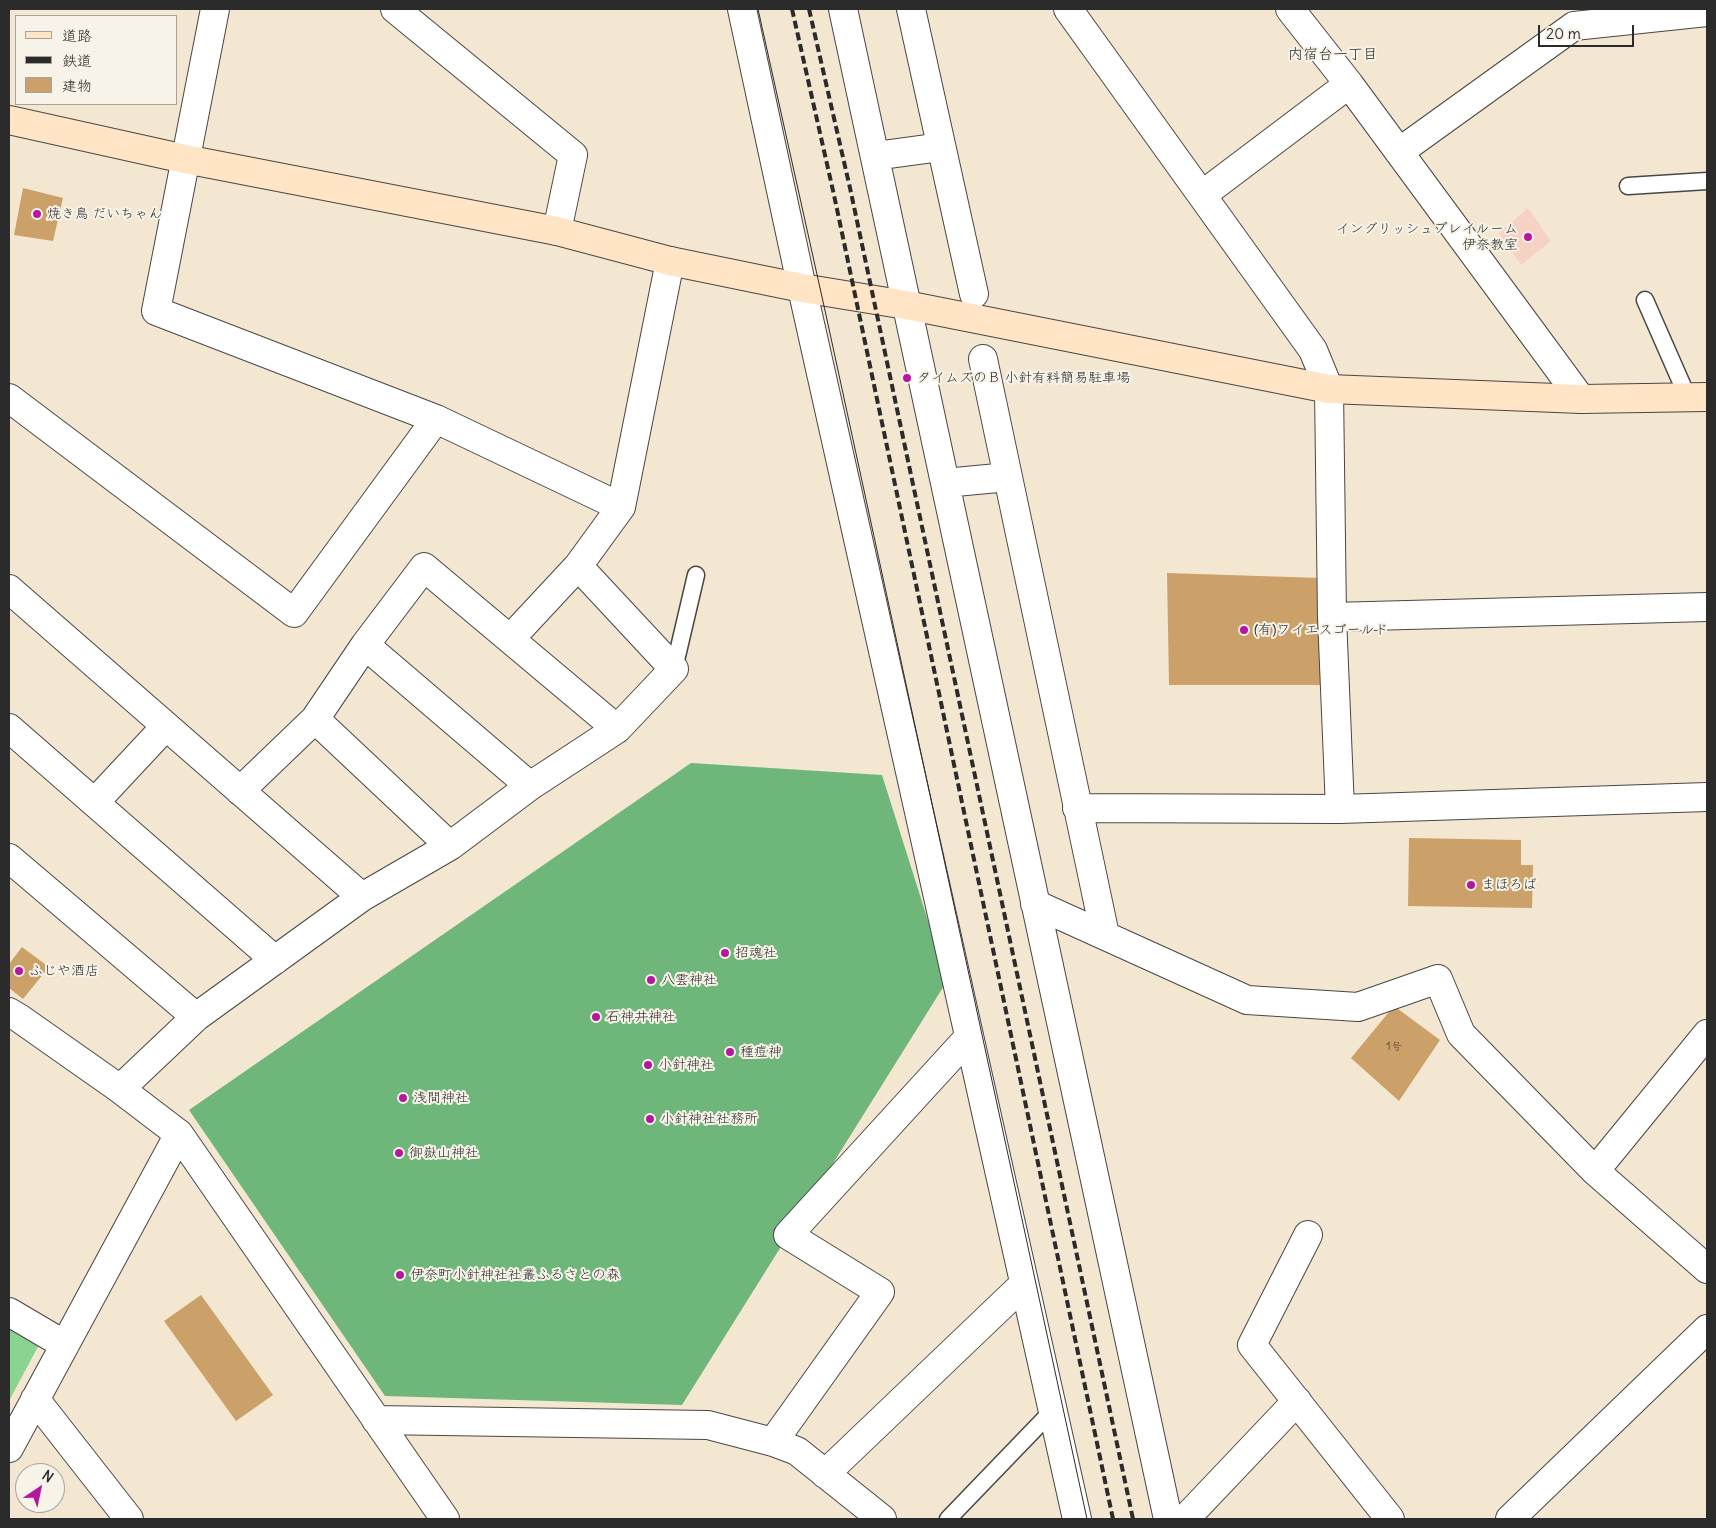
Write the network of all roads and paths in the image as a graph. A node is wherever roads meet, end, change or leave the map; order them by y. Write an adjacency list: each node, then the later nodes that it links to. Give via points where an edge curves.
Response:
1 (216, 9): 15 (street)
2 (395, 9): 19 (street, via 573,155)
3 (742, 9): 21 (street)
4 (844, 9): 14 (street)
5 (911, 9): 12 (street)
6 (1068, 9): 18 (street)
7 (1290, 9): 10 (street)
8 (1707, 12): 9 (street)
9 (1567, 17): 13 (street)
10 (1349, 84): 13 (street); 18 (street)
11 (9, 120): 15 (street)
12 (941, 147): 14 (street); 22 (street)
13 (1399, 152): 29 (street)
14 (875, 156): 24 (street)
15 (185, 158): 19 (street); 30 (street, via 156,311)
16 (1707, 181): 17 (lane)
17 (1628, 186)
18 (1202, 195): 26 (street, via 1313,350)
19 (557, 231): 20 (street)
20 (670, 260): 21 (street); 33 (street)
21 (802, 288): 24 (street); 61 (street)
22 (974, 294)
23 (1645, 300): 28 (lane)
24 (906, 305): 26 (street); 32 (street)
25 (983, 359): 31 (street)
26 (1329, 389): 29 (street); 38 (street)
27 (9, 398): 30 (street, via 294,614)
28 (1698, 398): 29 (street)
29 (1581, 399)
30 (436, 418): 33 (street)
31 (1008, 477): 32 (street); 50 (street)
32 (944, 483): 55 (street)
33 (621, 507): 34 (street)
34 (578, 566): 39 (street); 41 (street)
35 (696, 575): 41 (lane)
36 (9, 589): 43 (street)
37 (1707, 607): 38 (street)
38 (1332, 617): 51 (street)
39 (510, 639): 40 (street, via 424,567); 44 (street)
40 (365, 645): 42 (street); 46 (street)
41 (674, 669): 44 (street)
42 (315, 719): 47 (street); 52 (street)
43 (166, 726): 47 (street); 49 (street)
44 (617, 729): 46 (street)
45 (10, 733): 49 (street)
46 (530, 786): 52 (street)
47 (240, 791): 54 (street)
48 (1707, 797): 51 (street)
49 (94, 802): 57 (street)
50 (1077, 808): 51 (street); 56 (street)
51 (1340, 809)
52 (450, 846): 54 (street)
53 (9, 858): 58 (street)
54 (362, 897): 57 (street)
55 (1035, 904): 56 (street); 84 (street)
56 (1104, 935): 64 (street, via 1247,1000 1358,1007 1438,979 1460,1034)
57 (275, 960): 58 (street)
58 (196, 1017): 62 (street)
59 (12, 1021): 62 (street)
60 (1707, 1034): 64 (street)
61 (969, 1037): 67 (street); 75 (street, via 788,1235 880,1292)
62 (120, 1089): 63 (street)
63 (179, 1134): 70 (street); 74 (street)
64 (1596, 1171): 66 (street)
65 (1308, 1235): 72 (street, via 1252,1344)
66 (1707, 1269)
67 (1024, 1284): 73 (street); 77 (street)
68 (9, 1312): 70 (street)
69 (1707, 1329): 86 (street)
70 (65, 1345): 71 (street)
71 (36, 1399): 76 (street); 79 (street)
72 (1297, 1401): 78 (street); 85 (street)
73 (1053, 1410): 82 (lane); 83 (street)
74 (376, 1420): 75 (street, via 708,1424); 80 (street)
75 (773, 1442): 77 (street, via 796,1451)
76 (9, 1448)
77 (825, 1474): 81 (street)
78 (1383, 1517)
79 (129, 1519)
80 (445, 1519)
81 (882, 1519)
82 (948, 1519)
83 (1077, 1519)
84 (1168, 1519)
85 (1185, 1519)
86 (1510, 1519)

